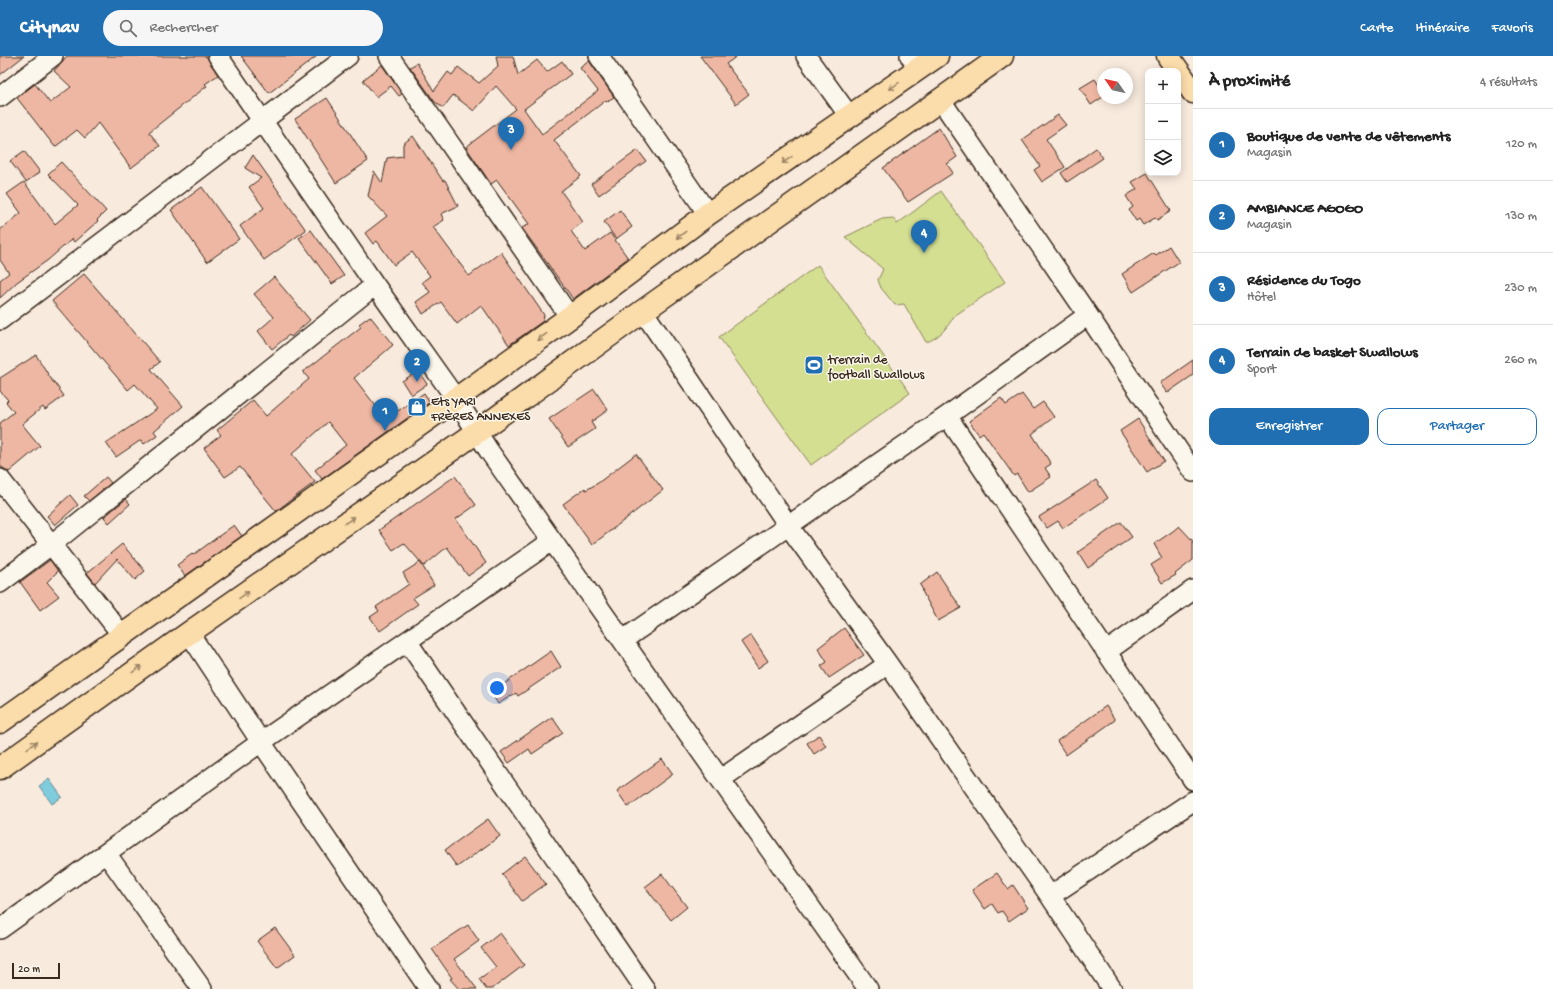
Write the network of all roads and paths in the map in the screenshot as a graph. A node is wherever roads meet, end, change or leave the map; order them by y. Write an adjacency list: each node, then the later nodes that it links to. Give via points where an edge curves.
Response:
1 (53, 56): 12 (street)
2 (218, 56): 15 (street)
3 (348, 56): 15 (street)
4 (389, 56): 20 (street)
5 (599, 56): 16 (street)
6 (806, 56): 14 (street)
7 (938, 56): 10 (main road)
8 (1002, 56): 13 (main road)
9 (1168, 56): 11 (main road)
10 (915, 63): 14 (main road, one-way to 14)
11 (1193, 92)
12 (0, 97)
13 (940, 99): 18 (main road); 19 (street)
14 (850, 117): 16 (main road, one-way to 16)
15 (263, 121): 17 (street); 21 (street)
16 (708, 214): 20 (main road, one-way to 20)
17 (375, 285): 22 (street); 29 (street)
18 (643, 311): 24 (main road); 27 (street)
19 (1088, 315): 23 (street); 25 (street)
20 (570, 317): 22 (main road, one-way to 22)
21 (0, 320)
22 (456, 399): 24 (street); 33 (main road)
23 (947, 416): 27 (street); 36 (street)
24 (477, 432): 28 (street); 32 (main road, one-way to 24)
25 (1193, 472)
26 (0, 479): 29 (street)
27 (788, 525): 34 (street); 37 (street)
28 (552, 541): 34 (street); 35 (street)
29 (52, 544): 30 (street); 33 (street)
30 (0, 583)
31 (1193, 590): 36 (street)
32 (189, 633): 39 (street); 40 (main road, one-way to 32)
33 (122, 634): 38 (main road)
34 (623, 640): 41 (street)
35 (407, 641): 39 (street); 50 (street)
36 (1106, 652): 42 (street)
37 (888, 664): 41 (street); 45 (street)
38 (0, 722)
39 (260, 742): 44 (street); 49 (street)
40 (0, 768)
41 (721, 779): 47 (street)
42 (1193, 780)
43 (1193, 801): 45 (street)
44 (106, 853): 46 (street); 48 (street)
45 (1050, 896): 51 (street)
46 (0, 929)
47 (860, 986)
48 (202, 989)
49 (429, 989)
50 (645, 989)
51 (1112, 989)

